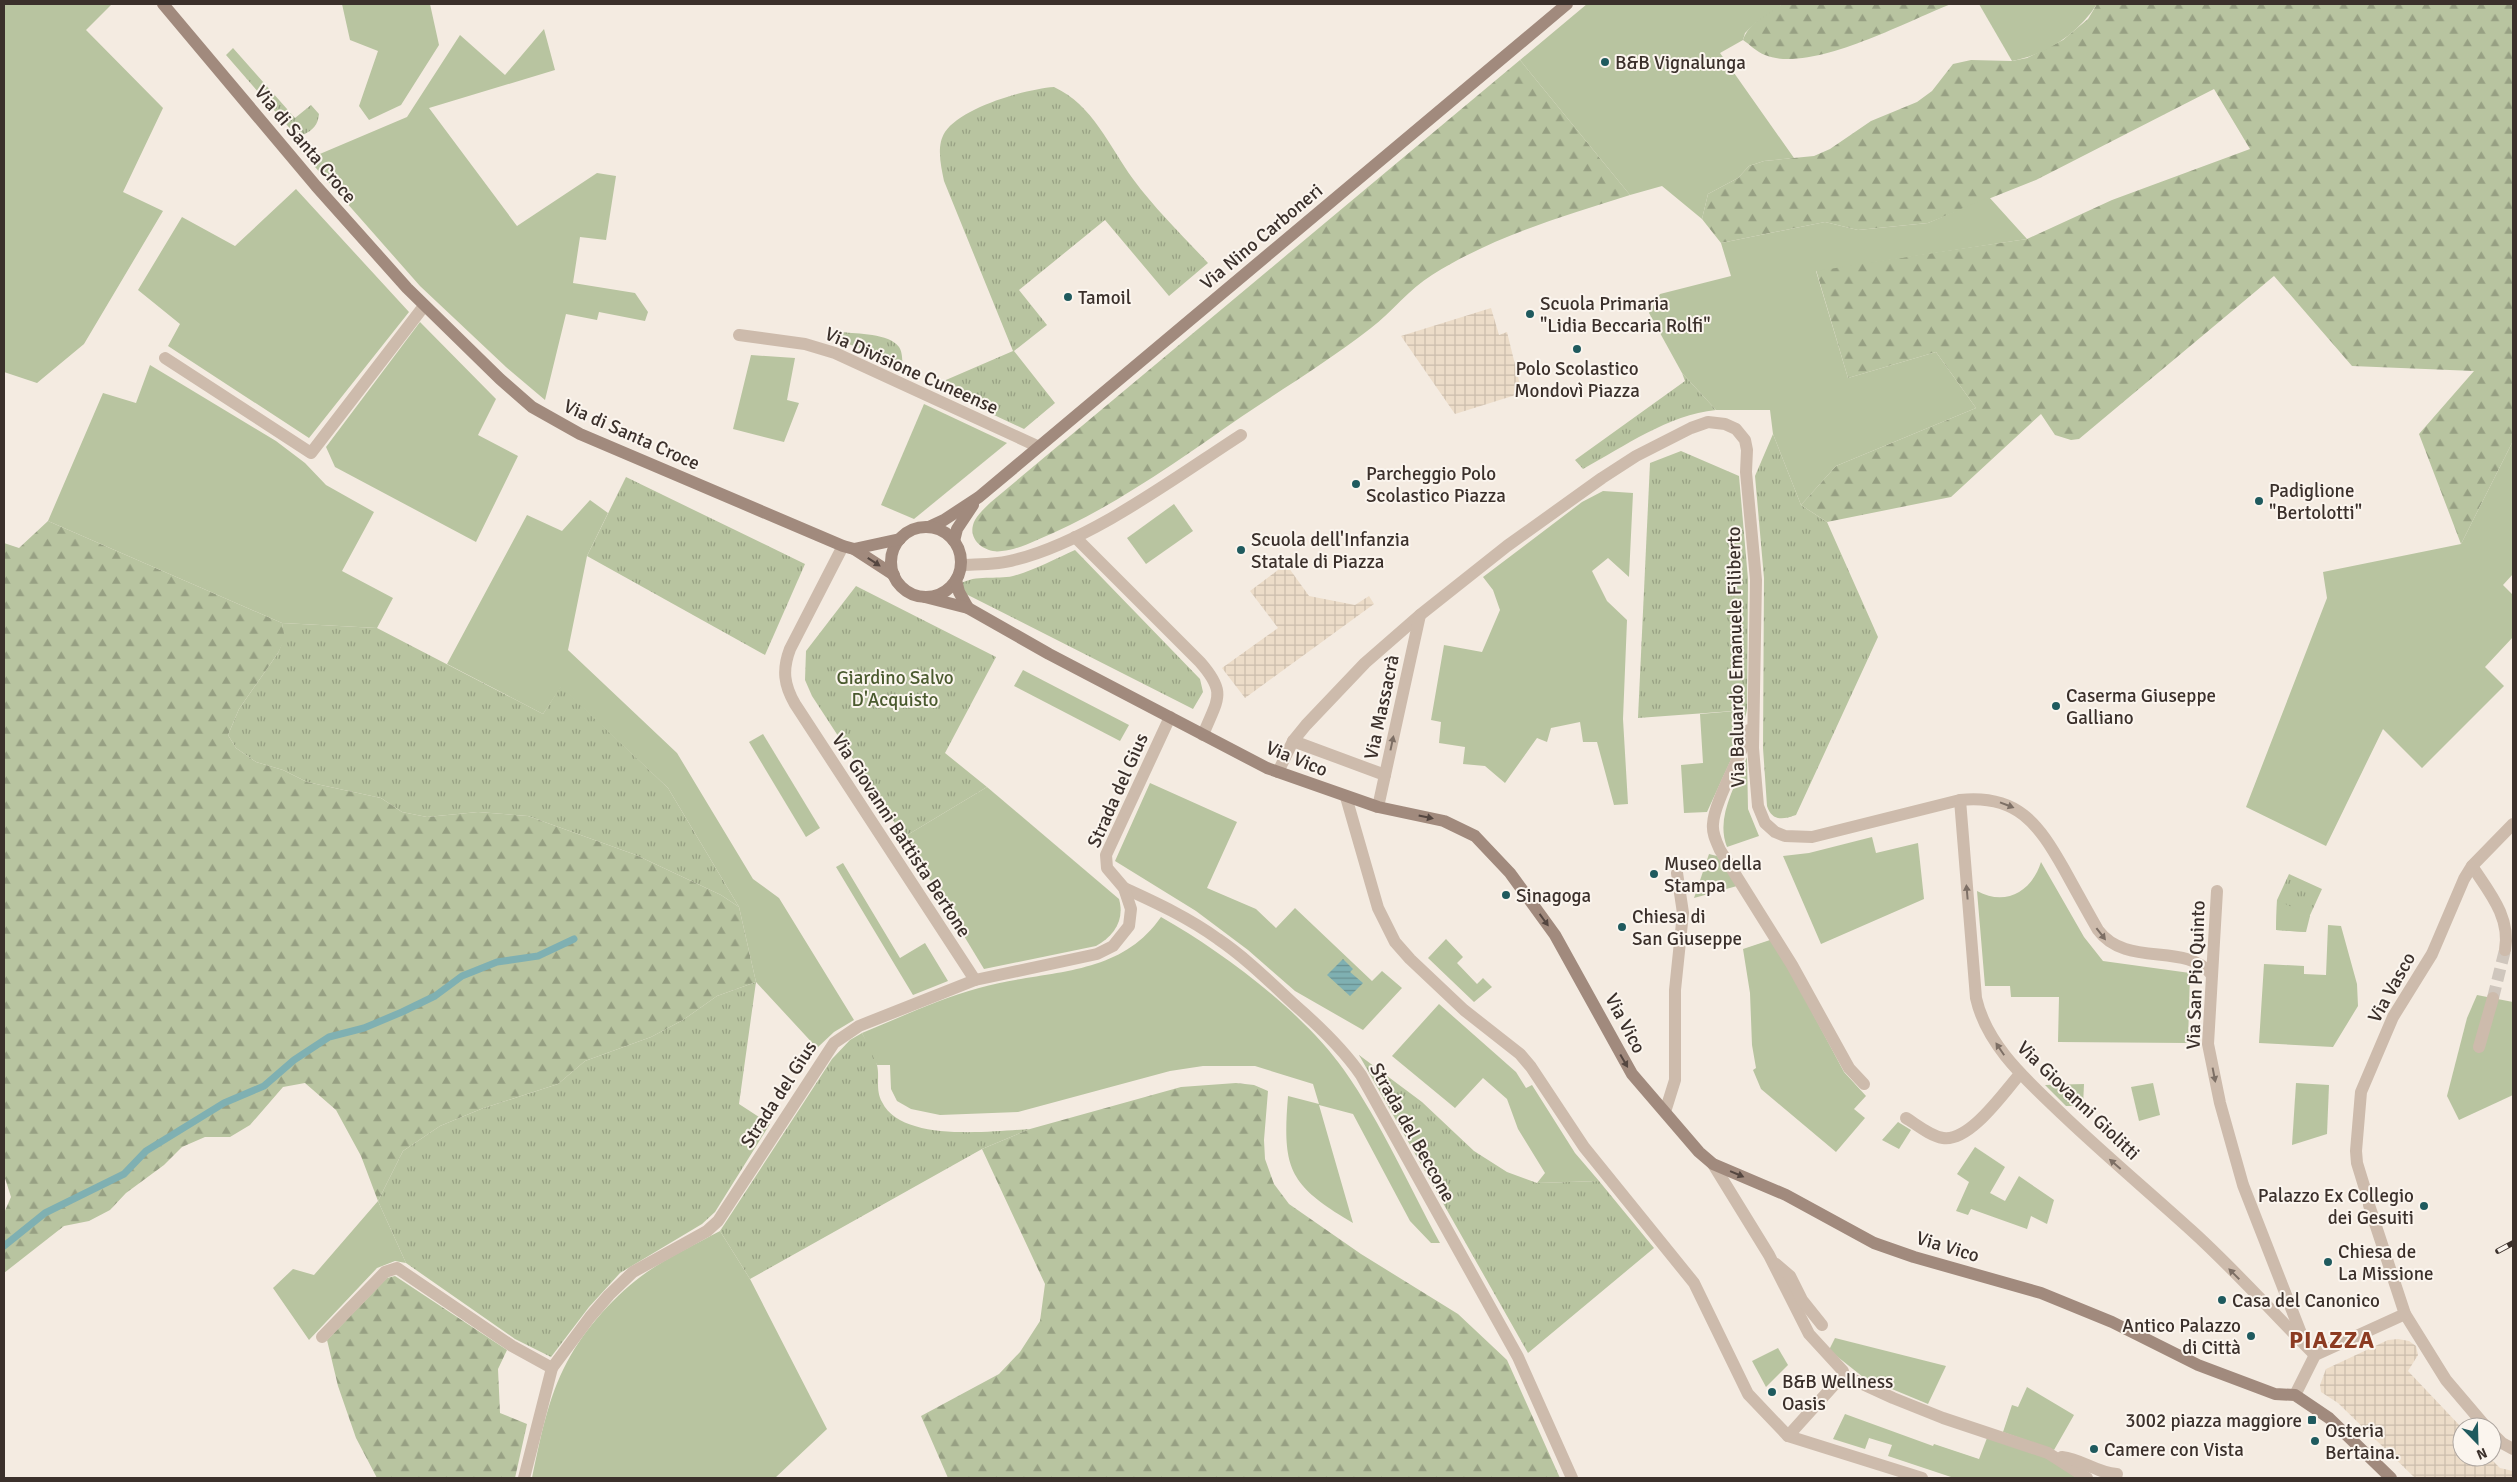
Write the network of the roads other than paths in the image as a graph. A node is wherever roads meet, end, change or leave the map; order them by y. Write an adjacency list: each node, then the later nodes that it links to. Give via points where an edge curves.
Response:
1 (163, 4): 3 (main road, Via di Santa Croce, via 316,186)
2 (1567, 4): 7 (main road, Via Nino Carboneri)
3 (424, 306): 5 (street, via 312,453); 13 (main road, Via di Santa Croce, via 516,394 563,426)
4 (739, 335): 7 (street, Via Divisione Cuneense, via 816,346)
5 (165, 358)
6 (1241, 435): 10 (street, via 1133,505)
7 (1037, 446): 8 (main road, Via Nino Carboneri)
8 (979, 497): 9 (main road, Via Nino Carboneri); 12 (main road, Via Nino Carboneri)
9 (929, 527): 11 (main road, Via Nino Carboneri, via 908,532); 12 (main road, via 947,534)
10 (1075, 537): 14 (street, via 1014,561); 22 (street, via 1216,681 1218,693)
11 (900, 539): 13 (main road); 15 (main road, via 892,556)
12 (954, 541): 14 (main road, via 961,556)
13 (849, 548): 15 (main road, Via di Santa Croce, one-way to 15); 36 (street, Via Giovanni Battista Bertone, via 790,649 785,665 786,686)
14 (961, 565): 16 (main road)
15 (894, 575): 17 (main road, via 906,590)
16 (956, 580): 17 (main road, via 943,592); 18 (main road)
17 (925, 597): 18 (main road, Via Vico)
18 (968, 608): 21 (main road, Via Vico)
19 (1420, 616): 20 (street, Via Baluardo Emanuele Filiberto, via 1507,546 1608,473 1692,428 1708,422 1725,424 1739,432 1747,450 1746,472 1756,580); 23 (street, Via Baluardo Emanuele Filiberto, via 1365,663); 25 (street, Via Massacrà, one-way to 19)
20 (1755, 710): 27 (street, Via Baluardo Emanuele Filiberto, via 1753,748 1758,806 1765,823 1778,834 1803,838 1827,834); 40 (street, via 1744,746 1714,815 1714,836 1792,965 1849,1068)
21 (1170, 717): 22 (main road, Via Vico); 32 (street, Strada del Gius, via 1106,855 1107,868)
22 (1203, 735): 24 (main road, Via Vico)
23 (1293, 741): 24 (street, Via Baluardo Emanuele Filiberto); 25 (street)
24 (1278, 772): 26 (main road, Via Vico)
25 (1385, 775): 28 (street, Via Massacrà)
26 (1346, 797): 28 (main road, Via Vico); 55 (street, via 1378,908 1395,942 1464,1010 1520,1054 1531,1067 1584,1147 1694,1283 1748,1394)
27 (1960, 800): 35 (street, Via Baluardo Emanuele Filiberto, one-way to 35, via 1980,798 1994,801 2016,809 2033,822 2048,840 2098,930 2110,943 2144,954 2197,962); 39 (street, Via Giovanni Giolitti, one-way to 27, via 2001,1050 1978,1005)
28 (1378, 807): 41 (main road, Via Vico, one-way to 41, via 1455,825 1492,851 1555,935 1625,1063)
29 (2513, 824): 30 (street, Via Vasco)
30 (2472, 866): 34 (street, via 2503,917 2507,933); 44 (street, Via Vasco, via 2432,954 2393,1017 2361,1092 2356,1152)
31 (1677, 873): 41 (street, via 1683,913 1675,990 1675,1080)
32 (1124, 888): 36 (street, Strada del Gius, via 1130,902 1131,917 1124,934 1113,946 1097,954); 61 (street, Strada del Beccone, via 1166,907 1218,939 1280,991 1351,1061 1518,1358)
33 (2217, 890): 35 (street, Via San Pio Quinto)
34 (2505, 950)
35 (2212, 974): 50 (street, Via San Pio Quinto, one-way to 50, via 2208,1044 2222,1110 2243,1185)
36 (975, 980): 51 (street, Strada del Gius, via 859,1026 834,1043 718,1221 706,1231 645,1264 623,1281 590,1317)
37 (2493, 998): 38 (street)
38 (2479, 1047)
39 (2020, 1074): 42 (street, via 1972,1127 1959,1136 1939,1137); 50 (street, Via Giovanni Giolitti, one-way to 39, via 2193,1233)
40 (1864, 1084)
41 (1665, 1112): 43 (main road, Via Vico, via 1699,1152)
42 (1906, 1118)
43 (1714, 1164): 46 (street); 53 (main road, Via Vico, one-way to 53, via 1786,1195 1874,1242 1914,1257 2040,1293 2112,1322 2198,1365 2275,1394)
44 (2365, 1189)
45 (2369, 1205): 47 (street)
46 (1772, 1261): 48 (street, via 1790,1276 1802,1300); 52 (street, via 1809,1334)
47 (2405, 1314): 50 (street); 54 (street, via 2446,1380)
48 (1822, 1325)
49 (322, 1337): 51 (street, via 385,1272 397,1268 512,1346)
50 (2310, 1350): 53 (street)
51 (552, 1368): 60 (street, Strada del Gius)
52 (1843, 1375): 55 (street); 58 (street, via 1943,1418)
53 (2295, 1395): 64 (main road, via 2329,1418)
54 (2477, 1417)
55 (1788, 1436): 62 (street)
56 (2502, 1443): 57 (street)
57 (2513, 1449)
58 (2057, 1457): 59 (street, via 2075,1459 2102,1473); 63 (street)
59 (2117, 1474)
60 (524, 1478)
61 (1572, 1478)
62 (1922, 1478)
63 (2088, 1478)
64 (2391, 1478)

